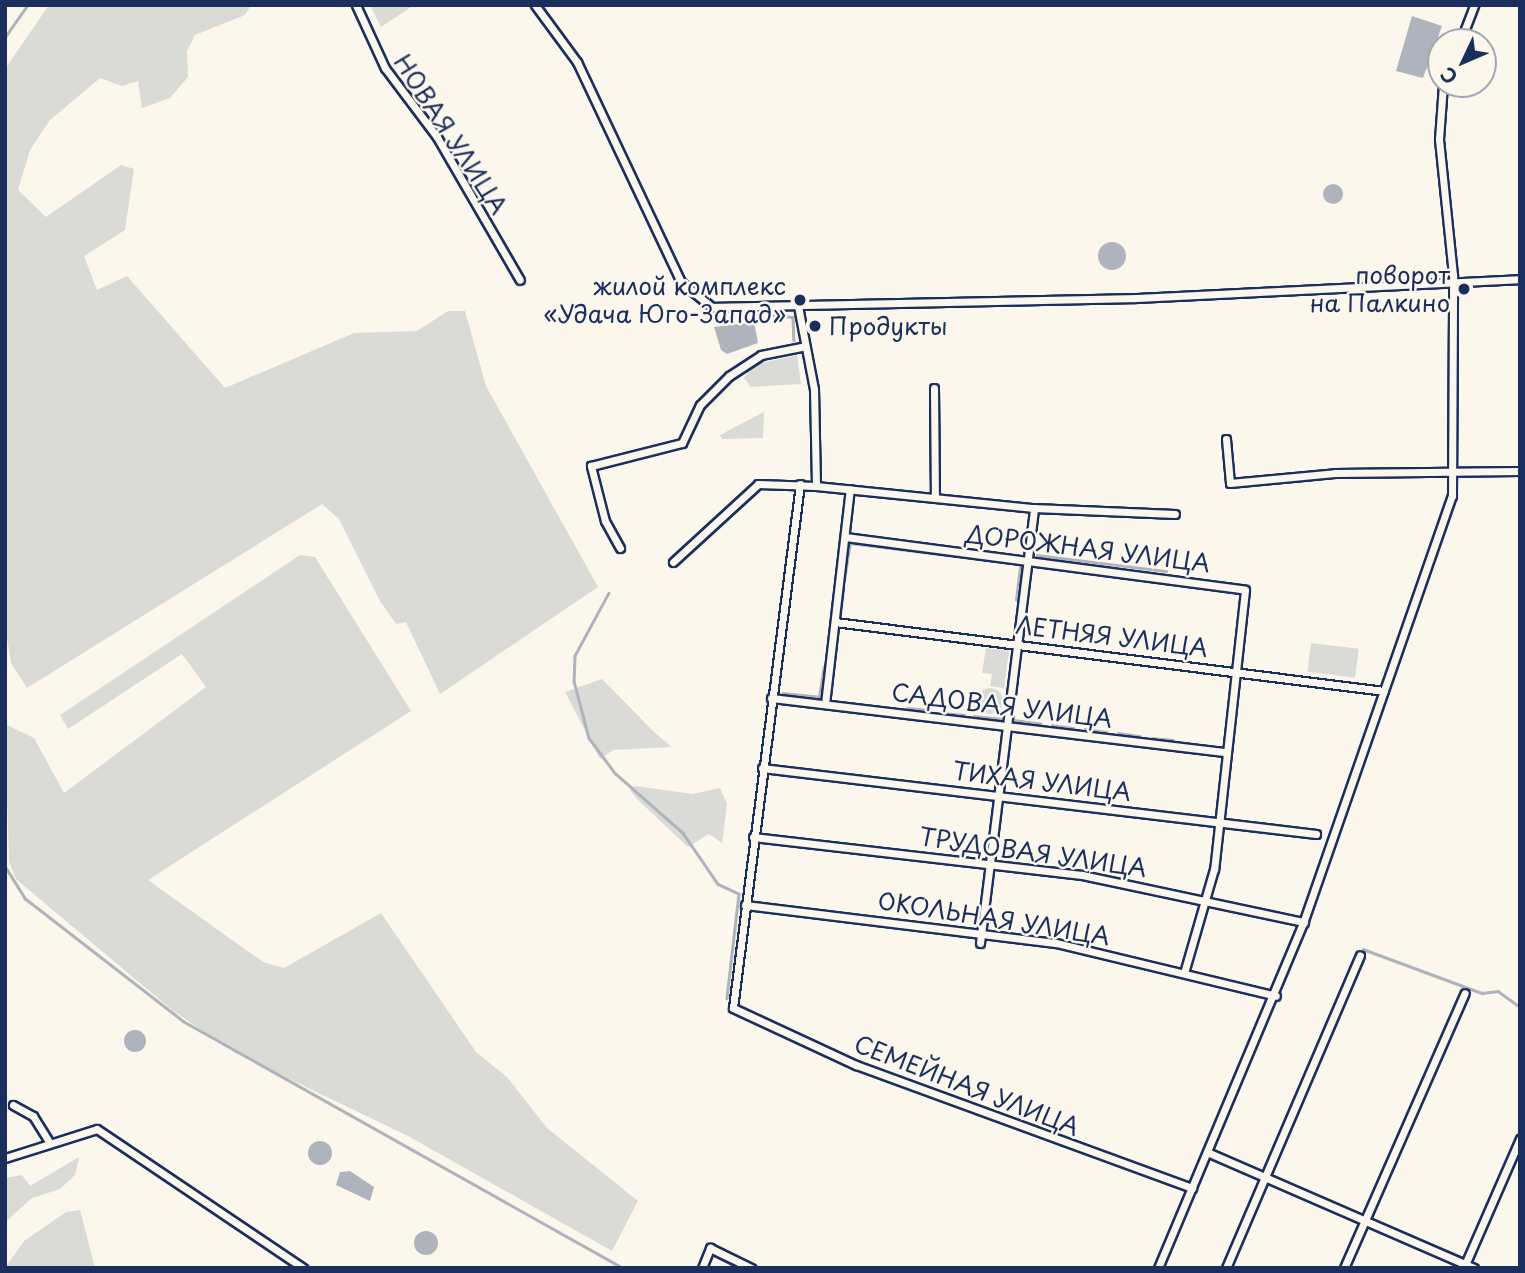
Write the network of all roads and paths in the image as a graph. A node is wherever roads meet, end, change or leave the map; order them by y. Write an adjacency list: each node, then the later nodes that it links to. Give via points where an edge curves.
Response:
1 (355, 5): 7 (street, НОВАЯ УЛИЦА, via 385,68 437,137)
2 (535, 5): 9 (street, via 577,62 685,287 723,309)
3 (1474, 5): 4 (street)
4 (1465, 28)
5 (1442, 98): 8 (street, via 1439,139)
6 (1520, 279): 8 (street)
7 (520, 280)
8 (1450, 285): 9 (street); 13 (street)
9 (798, 306): 10 (street)
10 (801, 347): 16 (street, via 814,389); 22 (street, via 761,355 729,376 700,405 682,443 592,466 605,521)
11 (934, 388): 18 (street)
12 (1226, 439): 13 (street, via 1230,483)
13 (1456, 468): 14 (street); 28 (street)
14 (1520, 471)
15 (800, 484): 16 (street); 24 (street, via 758,484); 29 (street)
16 (816, 486): 17 (street)
17 (850, 489): 18 (street); 21 (street)
18 (935, 498): 19 (street)
19 (1034, 509): 20 (street); 23 (street)
20 (1175, 514)
21 (845, 537): 23 (street, ДОРОЖНАЯ УЛИЦА); 25 (street)
22 (620, 548)
23 (1028, 559): 26 (street); 27 (street, ДОРОЖНАЯ УЛИЦА, via 1242,587 1247,594)
24 (673, 562)
25 (835, 622): 26 (street, ЛЕТНЯЯ УЛИЦА); 30 (street)
26 (1017, 644): 27 (street, ЛЕТНЯЯ УЛИЦА); 31 (street)
27 (1237, 671): 28 (street, ЛЕТНЯЯ УЛИЦА); 32 (street, ДОРОЖНАЯ УЛИЦА)
28 (1384, 691): 41 (street)
29 (771, 698): 30 (street, САДОВАЯ УЛИЦА); 33 (street)
30 (825, 704): 31 (street, САДОВАЯ УЛИЦА)
31 (1005, 725): 32 (street, САДОВАЯ УЛИЦА); 34 (street)
32 (1227, 752): 35 (street, ДОРОЖНАЯ УЛИЦА)
33 (762, 768): 34 (street, ТИХАЯ УЛИЦА); 37 (street)
34 (997, 794): 35 (street, ТИХАЯ УЛИЦА); 38 (street)
35 (1219, 821): 36 (street, ТИХАЯ УЛИЦА); 39 (street, ДОРОЖНАЯ УЛИЦА)
36 (1316, 834)
37 (753, 837): 38 (street, ТРУДОВАЯ УЛИЦА); 40 (street)
38 (989, 863): 39 (street, ТРУДОВАЯ УЛИЦА); 42 (street)
39 (1203, 898): 41 (street, ТРУДОВАЯ УЛИЦА); 45 (street, ДОРОЖНАЯ УЛИЦА)
40 (745, 905): 42 (street, ОКОЛЬНАЯ УЛИЦА); 54 (street, СЕМЕЙНАЯ УЛИЦА, via 733,1009 856,1065)
41 (1304, 922): 47 (street)
42 (980, 932): 43 (street); 45 (street, ОКОЛЬНАЯ УЛИЦА)
43 (980, 943)
44 (1360, 956): 53 (street)
45 (1184, 973): 47 (street, ОКОЛЬНАЯ УЛИЦА)
46 (1465, 993): 55 (street)
47 (1276, 996): 51 (street)
48 (13, 1105): 50 (street, via 33,1116)
49 (1520, 1139): 56 (street)
50 (48, 1140): 52 (street); 57 (street, via 97,1129)
51 (1207, 1152): 53 (street); 54 (street)
52 (5, 1158)
53 (1266, 1176): 55 (street); 61 (street)
54 (1192, 1188): 60 (street)
55 (1365, 1219): 56 (street); 62 (street)
56 (1464, 1266): 63 (street)
57 (303, 1268)
58 (702, 1268): 59 (street, via 713,1248)
59 (751, 1268)
60 (1158, 1268)
61 (1226, 1268)
62 (1344, 1268)
63 (1474, 1268)

